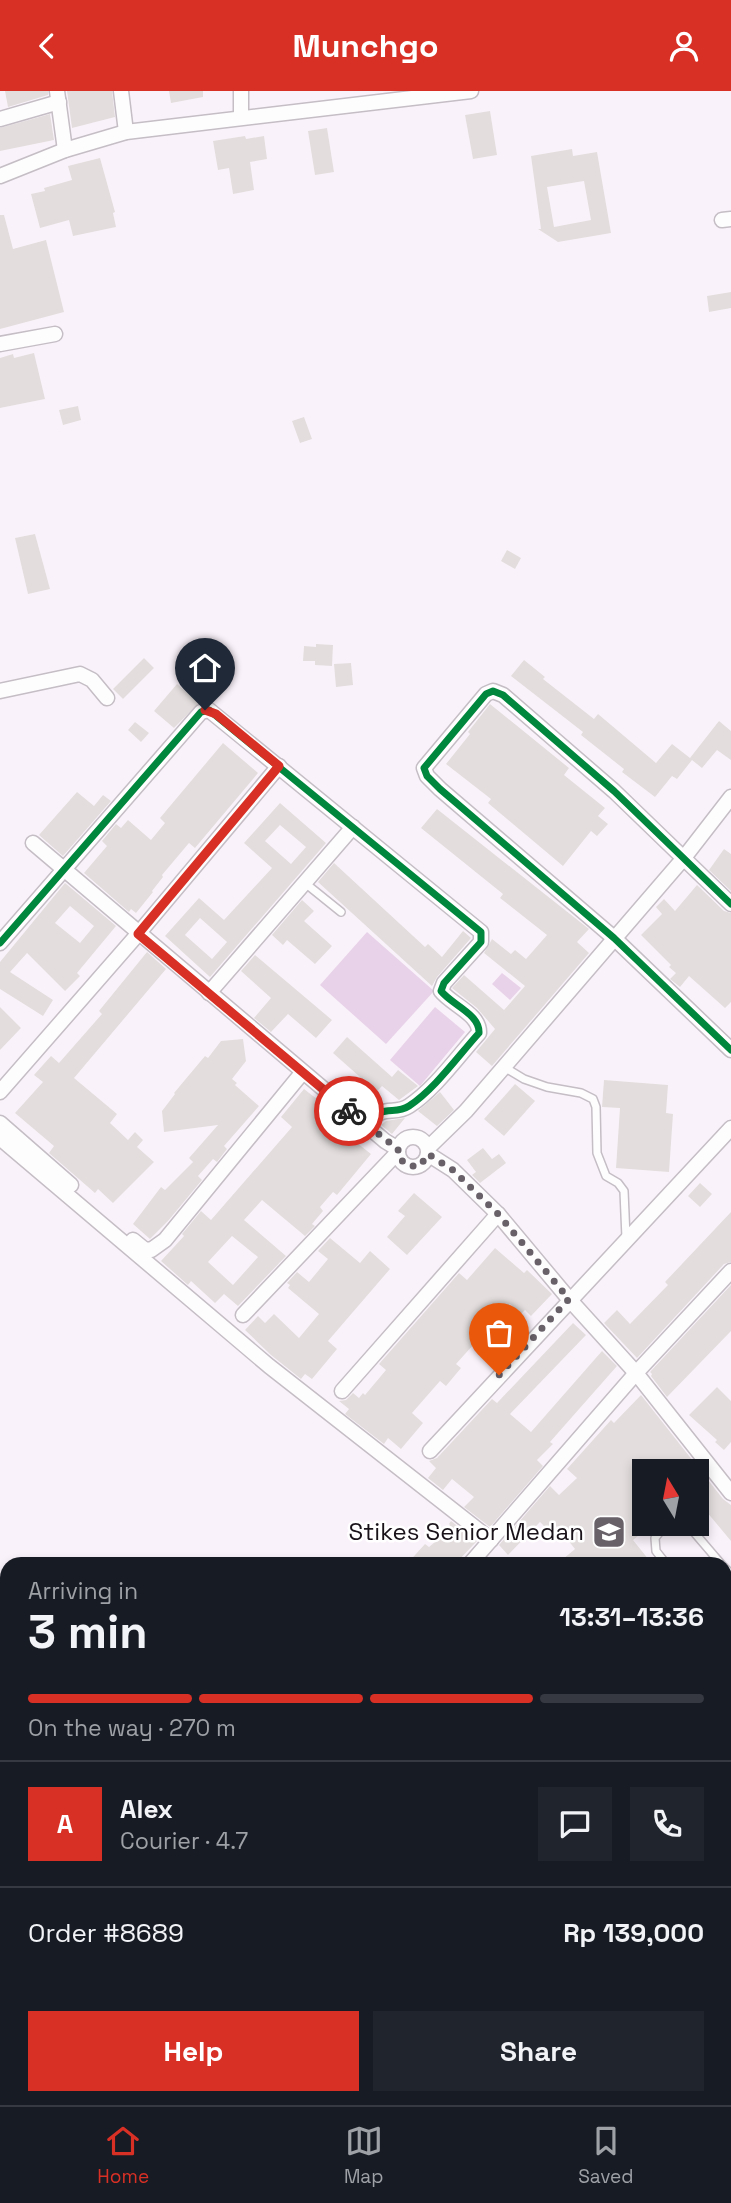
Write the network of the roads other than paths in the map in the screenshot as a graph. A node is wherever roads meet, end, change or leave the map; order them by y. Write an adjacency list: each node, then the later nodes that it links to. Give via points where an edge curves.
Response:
1 (121, 91): 7 (street)
2 (241, 91): 5 (street)
3 (471, 91): 5 (street)
4 (58, 97): 6 (street); 8 (street)
5 (241, 117): 7 (street)
6 (0, 119)
7 (127, 132): 8 (street)
8 (65, 150): 9 (street)
9 (0, 176)
10 (55, 334): 11 (street)
11 (0, 344)
12 (0, 691): 13 (street, via 80,674)
13 (107, 698)
14 (279, 766): 16 (street); 19 (street, via 205,710); 23 (street)
15 (731, 797): 18 (street)
16 (354, 827): 20 (street); 32 (street, via 482,937 441,991 474,1019 478,1033 407,1108 380,1111)
17 (33, 843): 19 (street)
18 (683, 859): 21 (street); 24 (street); 24 (street, via 614,791 502,695 486,694 424,768 426,776)
19 (63, 869): 23 (street); 25 (street)
20 (304, 882): 22 (lane); 26 (street)
21 (731, 904)
22 (341, 912)
23 (138, 934): 26 (street); 30 (street)
24 (614, 938): 27 (street); 28 (street)
25 (0, 943)
26 (209, 993): 29 (street)
27 (731, 1050)
28 (504, 1066): 36 (street); 38 (lane, via 524,1079 593,1100 597,1153 606,1176 624,1191)
29 (302, 1073): 31 (street, via 166,1240 151,1250 138,1244); 32 (street)
30 (0, 1092)
31 (0, 1123)
32 (366, 1124): 35 (street)
33 (731, 1128): 38 (street)
34 (0, 1138): 48 (street, via 269,1366)
35 (398, 1150): 36 (street, via 413,1138 421,1139); 36 (street, via 402,1163 414,1167 425,1162); 41 (street)
36 (428, 1151): 37 (street)
37 (498, 1214): 40 (street); 43 (street)
38 (626, 1238): 40 (street)
39 (731, 1271): 42 (street)
40 (569, 1299): 42 (street); 44 (street)
41 (243, 1315)
42 (636, 1373): 45 (street); 48 (street)
43 (342, 1391)
44 (430, 1451)
45 (731, 1493)
46 (656, 1537): 50 (lane)
47 (698, 1537): 51 (lane)
48 (491, 1540): 49 (street)
49 (476, 1557)
50 (661, 1557)
51 (715, 1557)

